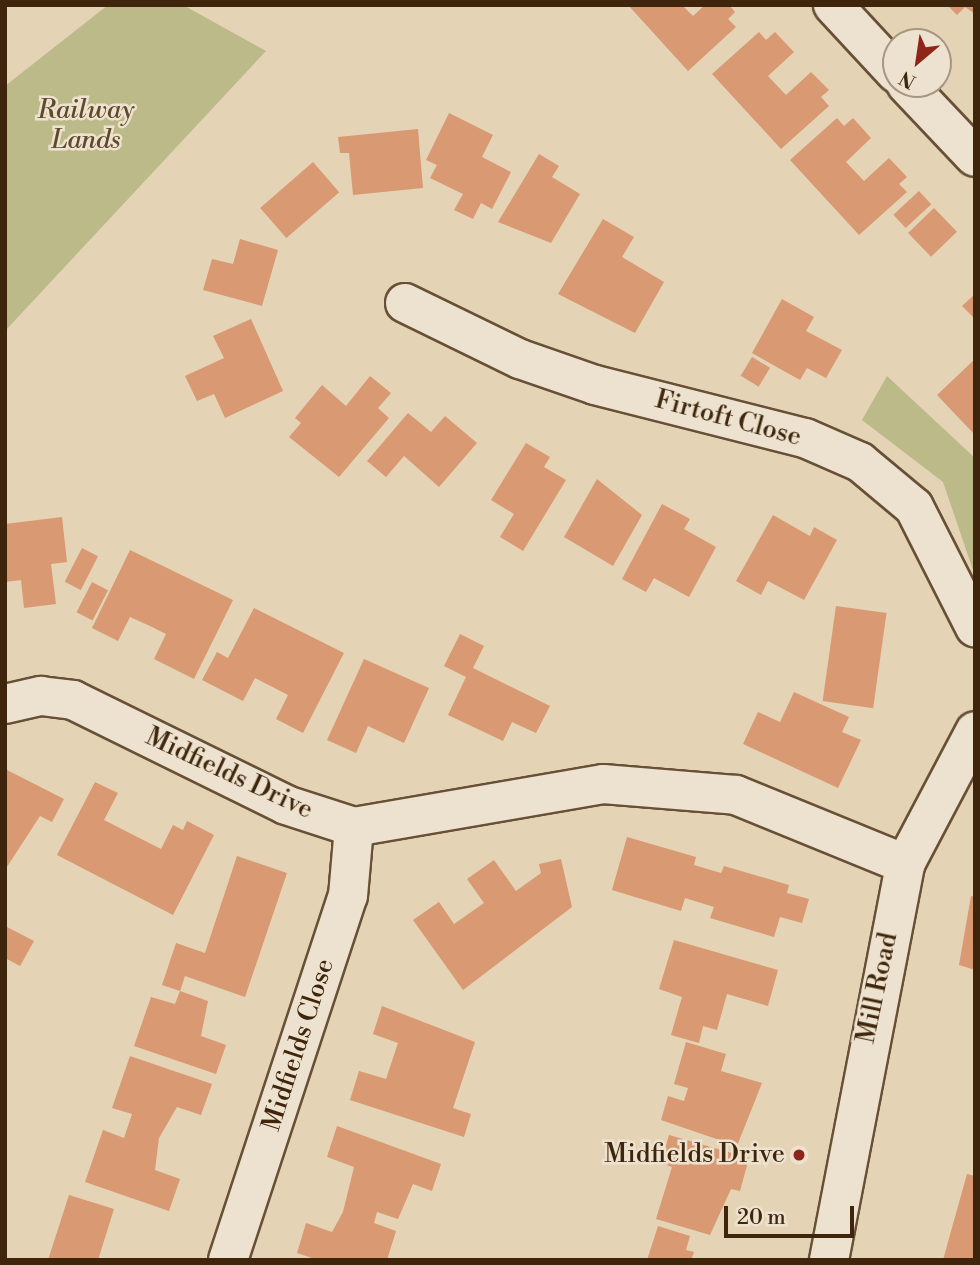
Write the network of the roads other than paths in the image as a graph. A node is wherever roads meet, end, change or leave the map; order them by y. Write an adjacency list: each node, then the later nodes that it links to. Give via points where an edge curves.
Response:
1 (833, 5): 2 (street)
2 (882, 58)
3 (919, 98): 4 (street)
4 (975, 157)
5 (405, 303): 6 (street, Firtoft Close, via 533,364 805,438 860,462 914,508)
6 (975, 627)
7 (5, 704): 9 (street, Midfields Drive, via 41,696 73,700 286,805)
8 (975, 731): 10 (street, Mill Road)
9 (354, 827): 10 (street, Midfields Drive, via 603,784 736,795); 11 (street, Midfields Close, via 348,896)
10 (905, 864): 12 (street, Mill Road)
11 (228, 1260)
12 (829, 1260)

